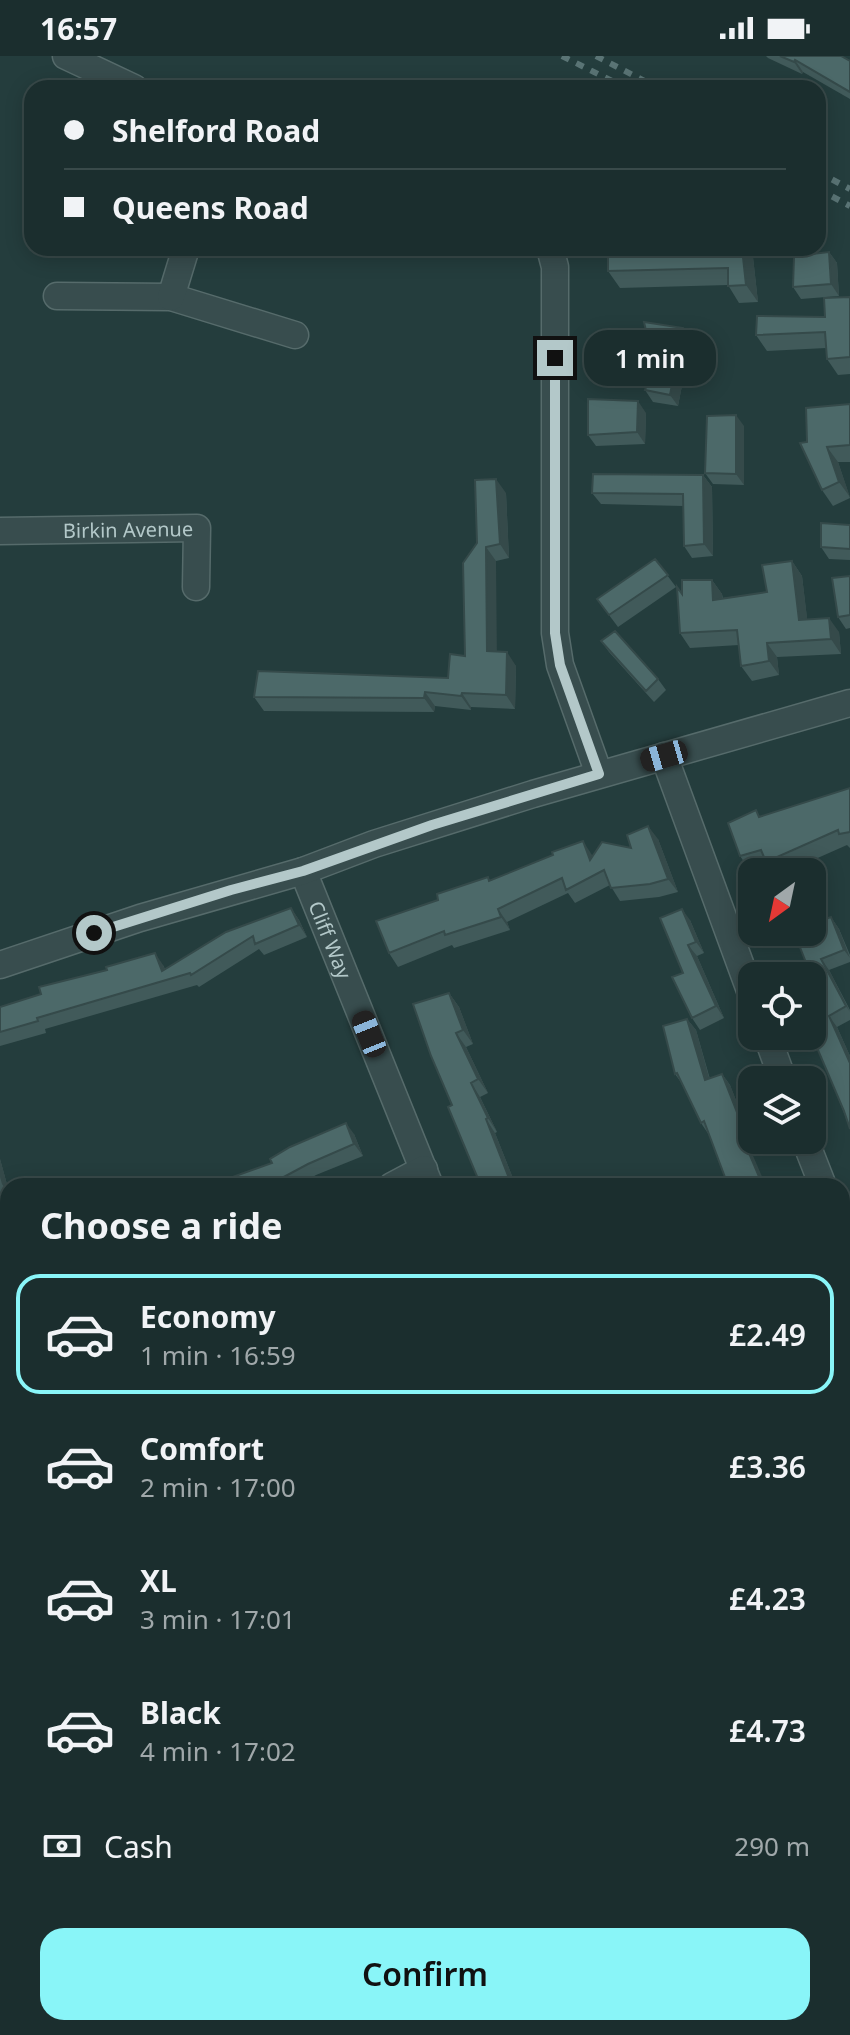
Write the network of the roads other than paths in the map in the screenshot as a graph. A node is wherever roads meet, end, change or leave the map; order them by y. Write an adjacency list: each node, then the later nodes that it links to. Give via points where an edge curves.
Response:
1 (66, 56): 2 (street)
2 (117, 80)
3 (184, 256): 6 (street)
4 (552, 256): 12 (street, via 555,633 560,665)
5 (57, 296): 6 (street)
6 (171, 297): 7 (street)
7 (295, 335)
8 (0, 531): 9 (street, Birkin Avenue, via 197,528)
9 (196, 587)
10 (850, 703): 11 (street)
11 (664, 756): 12 (street); 14 (street)
12 (599, 774): 13 (street)
13 (303, 871): 15 (street); 17 (street, Cliff Way)
14 (740, 962)
15 (0, 965)
16 (810, 1154): 18 (street)
17 (427, 1178)
18 (820, 1178)

